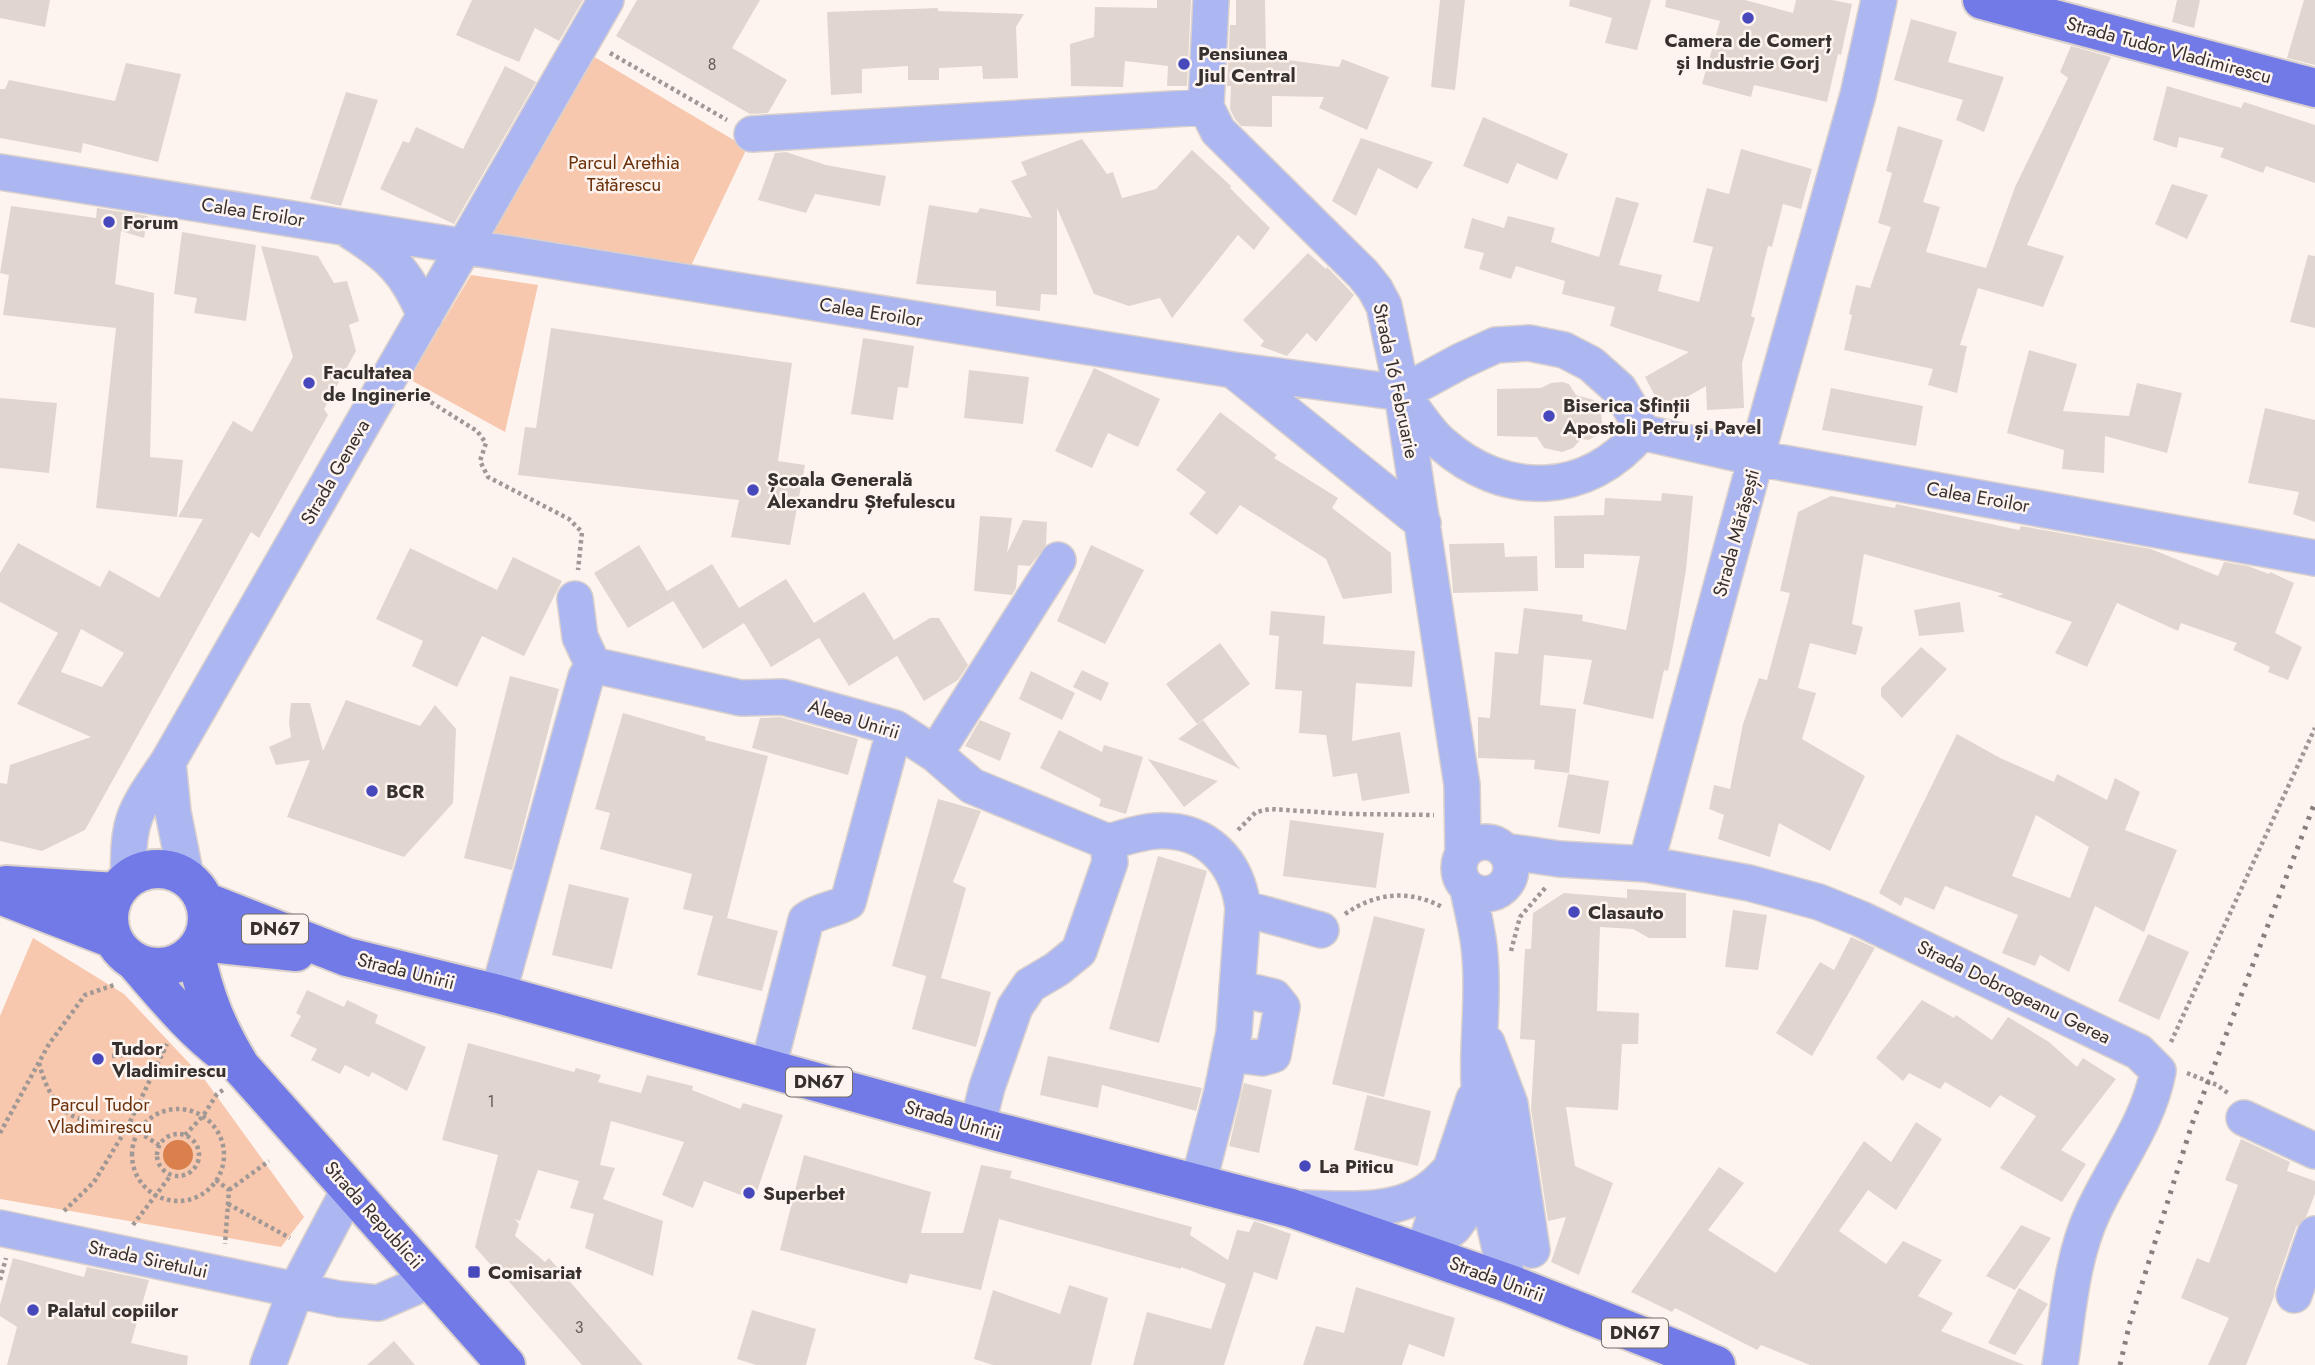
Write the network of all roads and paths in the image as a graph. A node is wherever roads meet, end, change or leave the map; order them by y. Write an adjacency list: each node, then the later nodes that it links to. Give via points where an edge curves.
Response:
1 (606, 0): 5 (street, Strada Geneva)
2 (1211, 0): 7 (street)
3 (1879, 0): 17 (street, Strada Mărășești, via 1858,95)
4 (1982, 0): 6 (main road, Strada Tudor Vladimirescu)
5 (585, 40): 8 (path); 11 (street, Strada Geneva)
6 (2315, 88)
7 (1206, 107): 8 (street); 15 (street, Strada 16 Februarie, via 1218,131 1375,289 1384,306)
8 (752, 134)
9 (0, 172): 10 (street, Calea Eroilor)
10 (341, 226): 11 (street, Calea Eroilor); 12 (street, Calea Eroilor, via 390,259 405,275)
11 (464, 246): 12 (street, Strada Geneva); 13 (street, Calea Eroilor)
12 (425, 316): 26 (street, Strada Geneva)
13 (1233, 370): 15 (street, Calea Eroilor); 18 (street)
14 (411, 390): 21 (path, via 477,431 486,443 480,461 488,477 569,519 582,533)
15 (1402, 393): 16 (street, via 1496,345 1529,343 1564,350 1591,364 1619,389); 16 (street, via 1440,443 1476,467 1514,483 1549,484 1582,477 1611,461); 18 (street, Strada 16 Februarie)
16 (1641, 432): 17 (street, Calea Eroilor)
17 (1756, 458): 19 (street, Calea Eroilor); 30 (street, Strada Mărășești)
18 (1423, 523): 31 (street, Strada 16 Februarie, via 1462,785)
19 (2315, 558)
20 (1058, 561): 25 (street)
21 (575, 599): 22 (street, via 580,637)
22 (593, 665): 23 (street, Aleea Unirii, via 741,698 783,697); 42 (street)
23 (895, 727): 25 (street, Aleea Unirii); 50 (street, via 848,902 806,920)
24 (2315, 728): 49 (path)
25 (935, 754): 28 (street, Aleea Unirii, via 972,786)
26 (168, 762): 33 (street, Strada Geneva, via 132,821); 34 (street, via 173,812)
27 (1441, 815): 29 (path, via 1270,809 1256,812 1244,822)
28 (1108, 842): 29 (street, via 1158,831 1184,834); 56 (street, via 1110,862 1079,951 1030,985 1015,1006)
29 (1221, 854): 36 (street, via 1233,870)
30 (1646, 864): 31 (street, Strada Dobrogeanu Gerea, via 1559,859); 49 (street, Strada Dobrogeanu Gerea, via 1749,883 1819,902 2139,1052)
31 (1490, 867): 43 (street, Strada 16 Februarie, via 1480,955)
32 (0, 884): 33 (main road, Strada Unirii)
33 (122, 885): 34 (main road, Strada Unirii, via 142,871 157,869 172,870); 40 (main road, via 109,907 108,923)
34 (195, 889): 38 (main road, via 207,914); 39 (main road, Strada Unirii / DN67)
35 (0, 895): 40 (main road)
36 (1243, 908): 37 (street); 41 (street)
37 (1321, 930)
38 (198, 946): 39 (main road, Strada Unirii / DN67); 40 (main road, via 167,967); 51 (main road, Strada Republicii)
39 (347, 957): 42 (main road, Strada Unirii / DN67)
40 (121, 962): 48 (path, via 85,995); 51 (main road, Strada Republicii, via 206,1040)
41 (1237, 988): 46 (street); 46 (street, via 1274,997 1282,1007 1273,1055)
42 (498, 995): 50 (main road, Strada Unirii / DN67)
43 (1481, 1026): 52 (street, Strada 16 Februarie); 79 (street, via 1510,1104)
44 (168, 1042): 45 (path)
45 (164, 1051): 47 (path); 55 (path)
46 (1230, 1054): 67 (street)
47 (112, 1056)
48 (39, 1063): 55 (path, via 46,1088 63,1111 87,1121); 57 (path)
49 (2160, 1067): 54 (path, via 2217,1085); 88 (street, via 2154,1094 2085,1234)
50 (768, 1068): 56 (main road, Strada Unirii / DN67)
51 (229, 1080): 53 (path); 68 (main road, Strada Republicii)
52 (1479, 1083): 63 (street, Strada 16 Februarie); 64 (street, Strada 16 Februarie)
53 (202, 1116): 58 (path, via 182,1109 166,1110 152,1116); 59 (path); 66 (path, via 219,1133 224,1146)
54 (2244, 1118): 61 (street)
55 (128, 1126): 58 (path); 73 (path, via 94,1182)
56 (977, 1127): 67 (main road, Strada Unirii / DN67)
57 (0, 1133)
58 (137, 1133): 60 (path); 70 (path, via 131,1157 135,1172)
59 (184, 1135): 60 (path, via 170,1136); 65 (path, via 198,1149 198,1162 191,1173)
60 (159, 1145): 65 (path, via 157,1159)
61 (2315, 1151)
62 (269, 1161): 69 (path)
63 (1453, 1167): 72 (street, via 1432,1188 1407,1201 1357,1209); 80 (street, Strada 16 Februarie)
64 (1488, 1171): 80 (street, via 1454,1227); 82 (street, Strada 16 Februarie, via 1493,1220)
65 (171, 1175): 70 (path)
66 (216, 1180): 69 (path); 70 (path, via 199,1196 185,1201)
67 (1198, 1184): 72 (main road, Strada Unirii / DN67)
68 (350, 1188): 81 (main road, Strada Republicii); 83 (street)
69 (229, 1190): 71 (path)
70 (155, 1195): 75 (path)
71 (228, 1204): 77 (path); 78 (path)
72 (1291, 1208): 80 (main road, Strada Unirii / DN67)
73 (59, 1217)
74 (0, 1228): 83 (street, Strada Siretului)
75 (130, 1229)
76 (2315, 1234): 84 (street)
77 (294, 1240)
78 (225, 1245)
79 (1532, 1250)
80 (1423, 1252): 82 (main road, Strada Unirii / DN67)
81 (431, 1280): 83 (street, Strada Siretului, via 378,1303); 86 (main road, Strada Republicii)
82 (1510, 1284): 87 (main road, Strada Unirii / DN67)
83 (296, 1290): 85 (street)
84 (2294, 1295)
85 (268, 1365)
86 (506, 1365)
87 (1716, 1365)
88 (2060, 1365)

